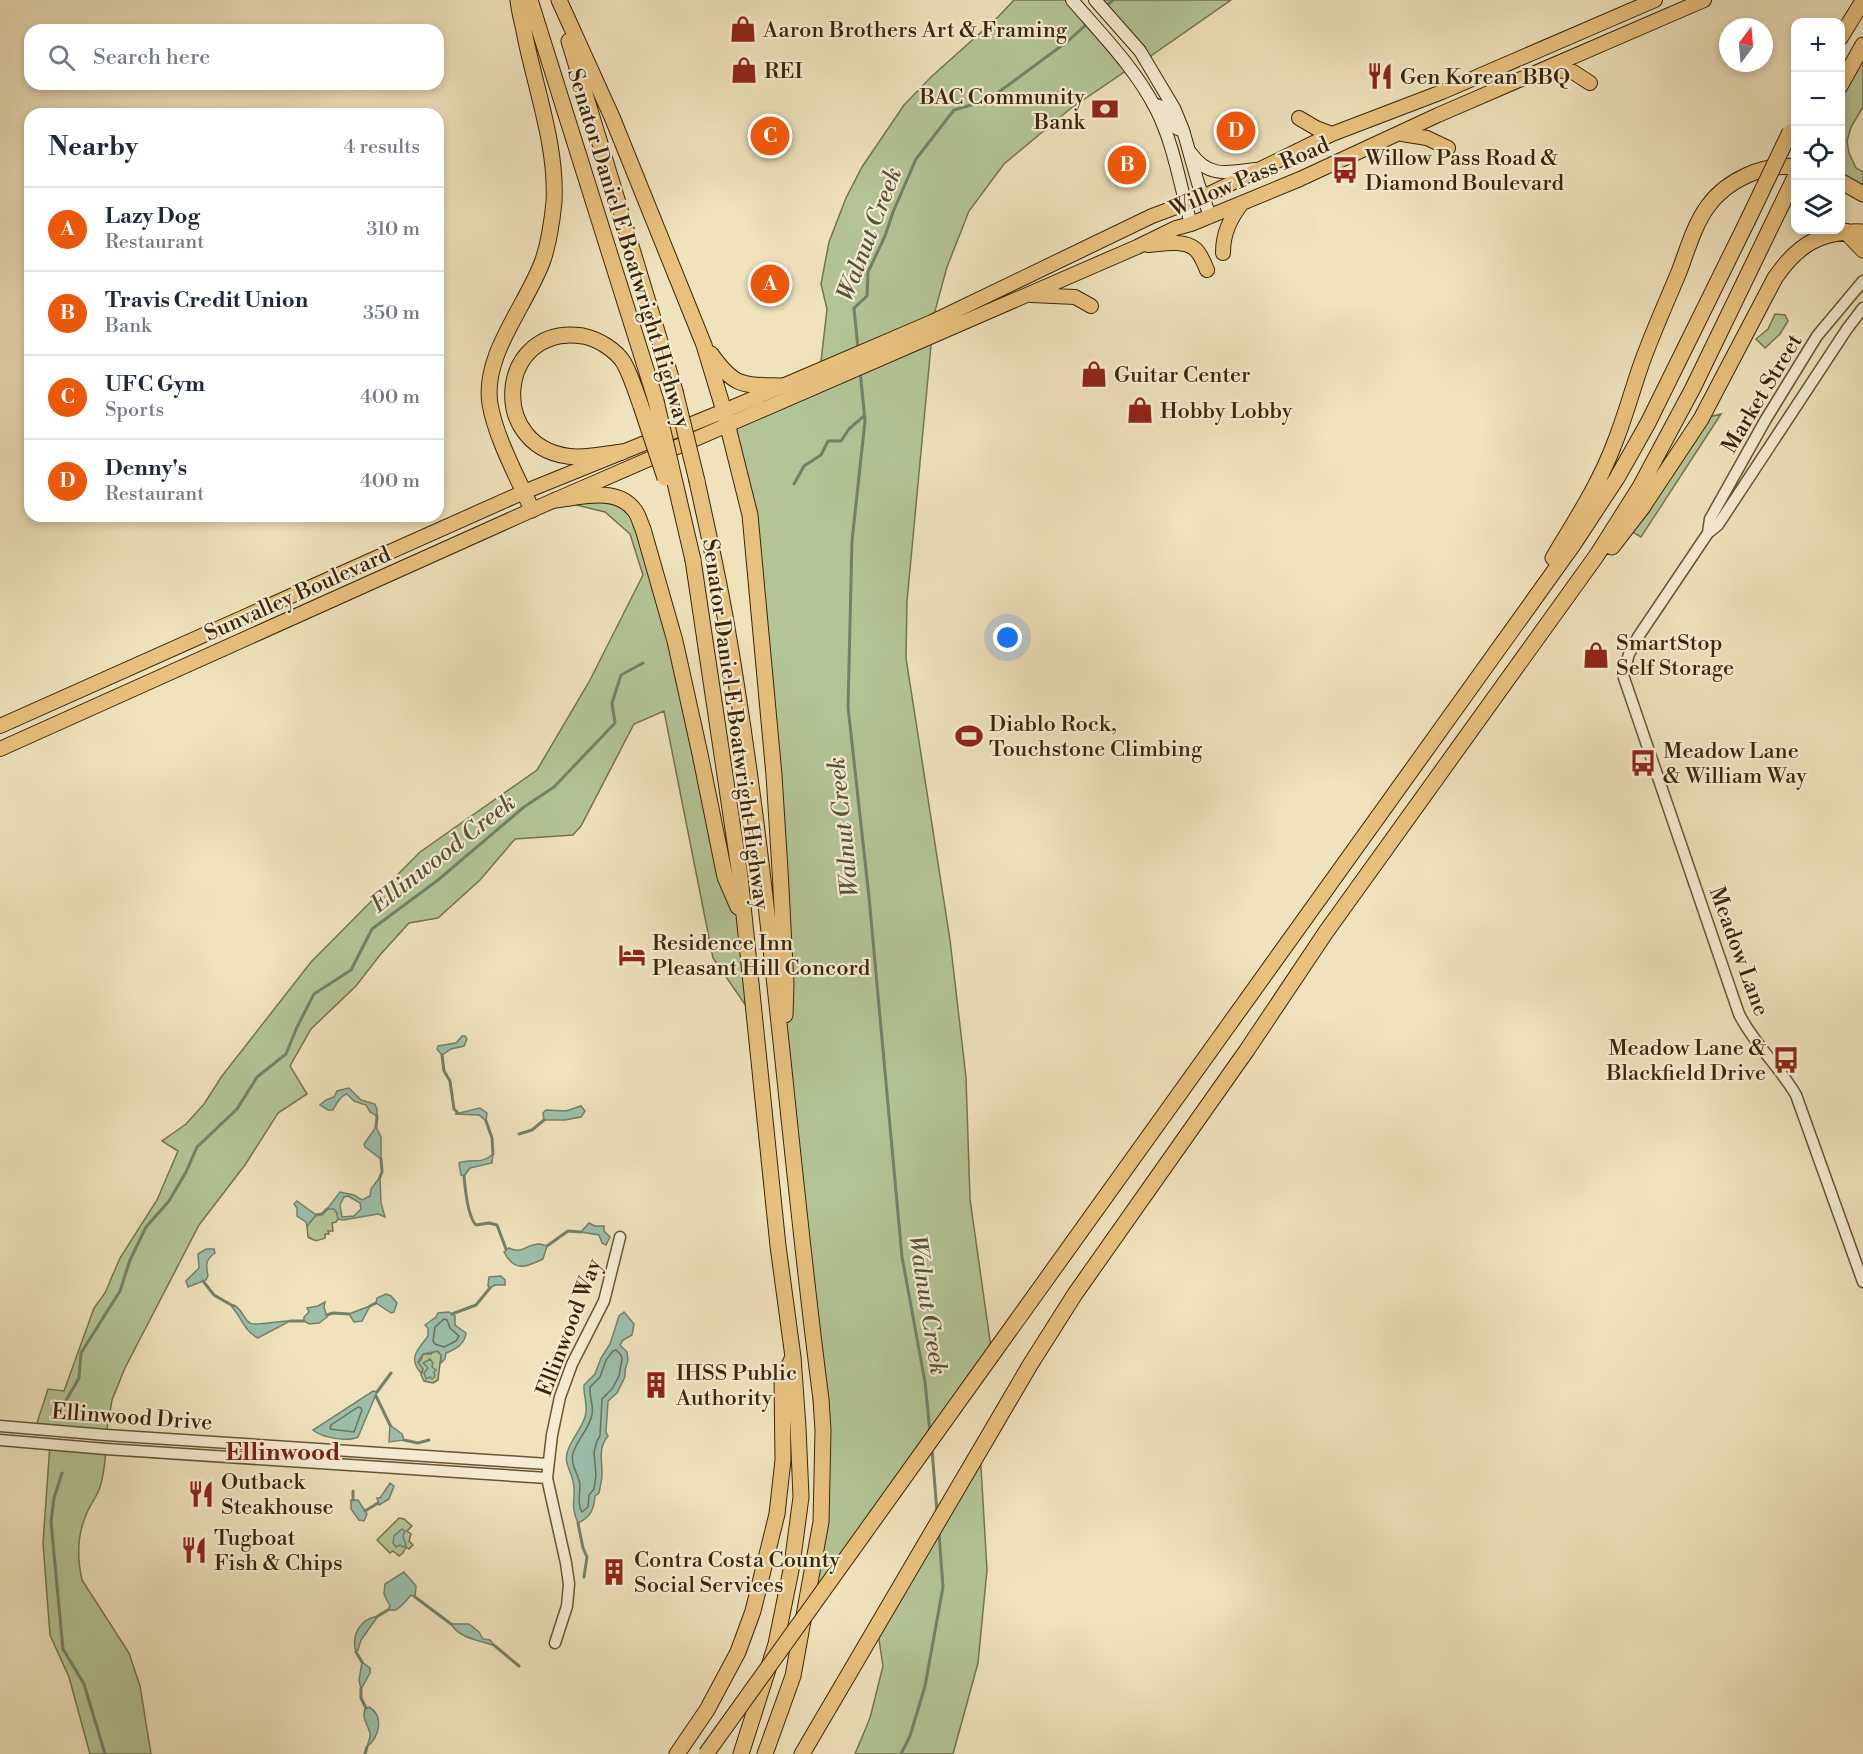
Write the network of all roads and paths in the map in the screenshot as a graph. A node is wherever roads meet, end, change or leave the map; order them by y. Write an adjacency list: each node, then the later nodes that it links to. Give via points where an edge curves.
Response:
1 (518, 0): 53 (highway, via 546,130 554,201 543,260 504,338 489,388 497,428)
2 (530, 0): 50 (highway, Senator Daniel E Boatwright Highway)
3 (558, 0): 46 (highway, via 612,117); 65 (highway, Senator Daniel E Boatwright Highway, bridge, via 675,391 698,481 746,749)
4 (1072, 0): 16 (main road, via 1126,62)
5 (1095, 0): 19 (main road, via 1140,51)
6 (1627, 0): 10 (main road)
7 (1655, 0): 10 (main road, Willow Pass Road)
8 (1704, 0): 13 (main road, Willow Pass Road)
9 (1863, 1): 11 (highway)
10 (1622, 14): 21 (main road, Willow Pass Road, via 1442,92)
11 (1845, 30)
12 (1862, 48): 14 (highway)
13 (1545, 69): 15 (main road, via 1573,72); 20 (main road, Willow Pass Road)
14 (1845, 77)
15 (1590, 83)
16 (1152, 103): 19 (street, via 1163,106 1176,129); 31 (main road, via 1166,135)
17 (1299, 118): 21 (main road)
18 (1791, 130): 57 (highway, bridge, via 1648,423 1573,545)
19 (1184, 132): 23 (main road)
20 (1400, 133): 22 (main road, via 1419,135); 30 (main road, Willow Pass Road)
21 (1332, 134): 25 (main road, Willow Pass Road)
22 (1448, 148)
23 (1189, 150): 25 (main road, via 1204,169 1215,172); 29 (main road)
24 (1791, 166): 57 (highway, via 1744,176 1708,206 1642,363 1602,473)
25 (1260, 168): 29 (main road, Willow Pass Road)
26 (1794, 180): 59 (highway, via 1694,388 1645,478 1597,555)
27 (1845, 184): 28 (highway)
28 (1863, 194)
29 (1203, 197): 31 (main road, Willow Pass Road); 32 (main road)
30 (1243, 202): 32 (main road, Willow Pass Road); 39 (main road, via 1227,228)
31 (1185, 204): 33 (main road); 45 (main road, Willow Pass Road, via 1152,216)
32 (1210, 216): 33 (main road, Willow Pass Road)
33 (1191, 224): 37 (main road, Willow Pass Road)
34 (1845, 231): 35 (highway); 38 (highway)
35 (1863, 232)
36 (1834, 234): 59 (highway, via 1816,239 1787,260 1678,456 1642,508)
37 (1137, 247): 40 (main road, via 1167,243 1192,246); 42 (main road, Willow Pass Road)
38 (1863, 250)
39 (1223, 253)
40 (1207, 270)
41 (1863, 281): 56 (street, Market Street, via 1817,336 1710,519)
42 (1026, 295): 43 (main road, via 1075,297); 45 (main road, Willow Pass Road)
43 (1091, 306)
44 (1863, 308): 56 (street, Market Street, via 1718,525)
45 (932, 328): 47 (main road, Willow Pass Road); 49 (main road, Willow Pass Road)
46 (704, 345): 48 (highway, via 733,380 745,385); 51 (highway)
47 (811, 374): 48 (main road, Sunvalley Boulevard)
48 (782, 386): 51 (main road, Sunvalley Boulevard)
49 (809, 389): 51 (main road, Sunvalley Boulevard)
50 (649, 403): 52 (highway, via 624,363 592,338 553,338 539,344 518,366 512,405 530,440 545,450 577,457); 64 (highway, Senator Daniel E Boatwright Highway, bridge, via 693,560)
51 (725, 418): 52 (main road, Sunvalley Boulevard); 54 (main road, Sunvalley Boulevard); 65 (highway, via 750,515 774,775 786,984)
52 (622, 452): 53 (main road, Sunvalley Boulevard)
53 (524, 492): 55 (highway); 60 (main road, Sunvalley Boulevard)
54 (556, 500): 55 (main road, Sunvalley Boulevard); 64 (highway, via 602,495 616,497 635,511 675,641 724,877)
55 (532, 510): 62 (main road, Sunvalley Boulevard)
56 (1708, 533): 58 (street, Market Street)
57 (1500, 648): 75 (highway, bridge)
58 (1629, 654): 67 (street, Meadow Lane, via 1623,675 1626,687 1739,1014 1796,1095)
59 (1520, 662): 78 (highway, via 1101,1255 1030,1365)
60 (82, 689): 61 (main road, Sunvalley Boulevard); 62 (main road, via 75,701 29,722)
61 (1, 726)
62 (23, 739): 63 (main road, Sunvalley Boulevard)
63 (0, 749)
64 (743, 919): 68 (highway, Senator Daniel E Boatwright Highway)
65 (783, 1069): 77 (highway, Senator Daniel E Boatwright Highway, via 821,1399 822,1494 821,1522 799,1652)
66 (620, 1237): 71 (street, Ellinwood Way, via 604,1301 560,1397)
67 (1863, 1282)
68 (793, 1356): 74 (highway, via 782,1382 783,1460 777,1514 753,1611 738,1652 707,1710); 76 (highway, Senator Daniel E Boatwright Highway, via 801,1497 794,1553 776,1644)
69 (0, 1426): 71 (street, Ellinwood Drive)
70 (0, 1440): 72 (street, Ellinwood Drive)
71 (548, 1464): 72 (street, Ellinwood Way)
72 (547, 1478): 73 (street, Ellinwood Way, via 568,1584 567,1606)
73 (555, 1643)
74 (677, 1754)
75 (706, 1754)
76 (741, 1754)
77 (765, 1754)
78 (802, 1754)

